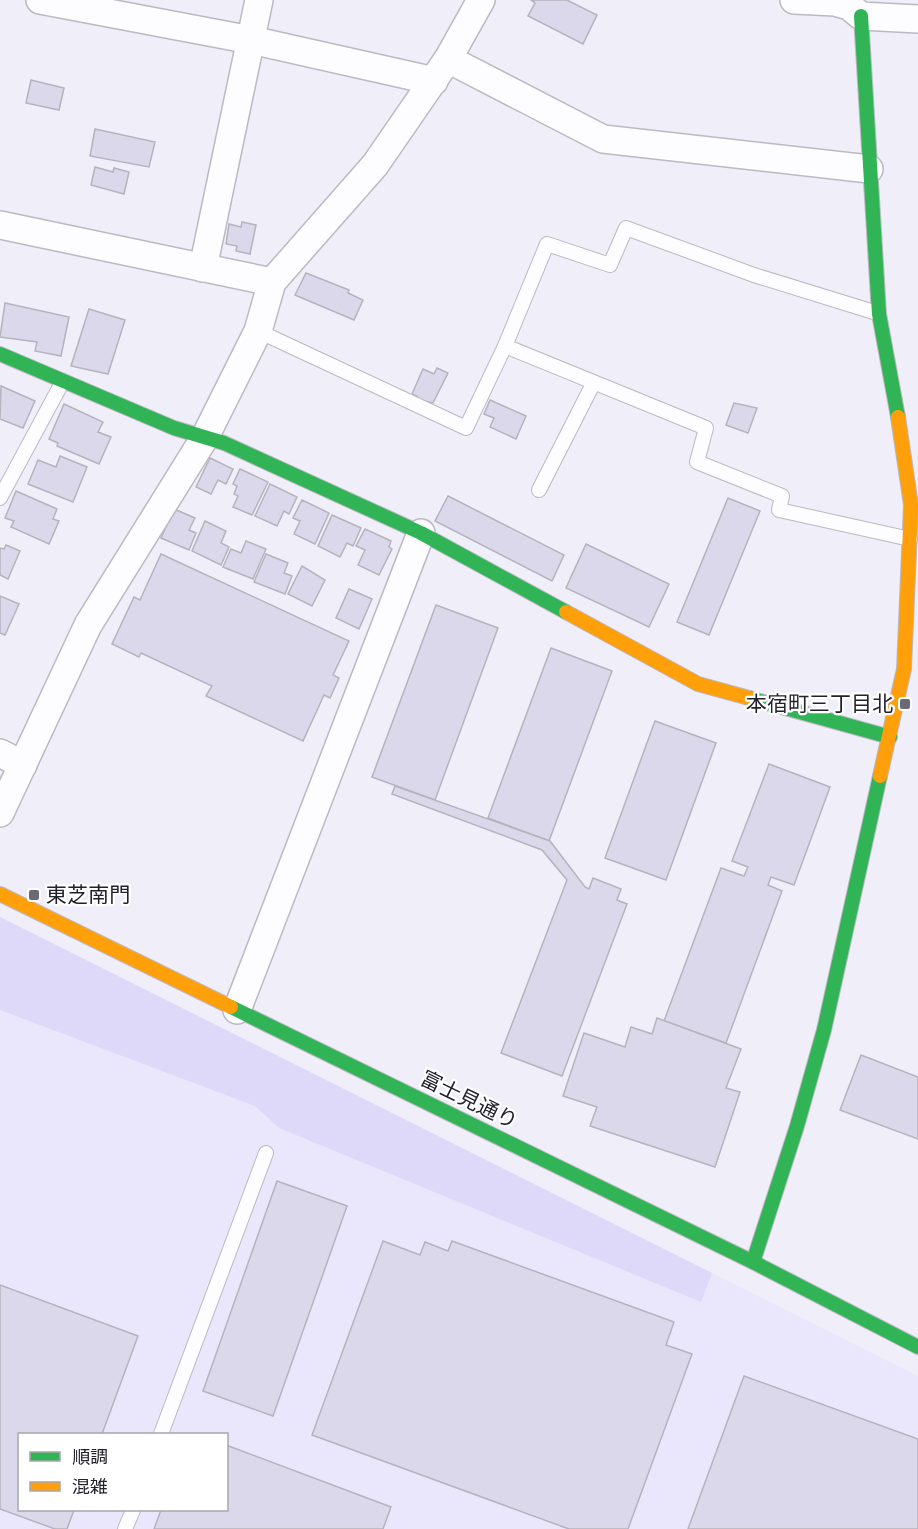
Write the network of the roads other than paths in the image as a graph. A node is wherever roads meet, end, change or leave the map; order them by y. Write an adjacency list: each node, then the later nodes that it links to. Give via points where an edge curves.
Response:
1 (40, 0): 7 (street)
2 (259, 0): 7 (street)
3 (481, 0): 8 (street)
4 (794, 0): 5 (street, via 835,2)
5 (853, 8): 6 (street); 10 (street)
6 (918, 19)
7 (251, 40): 9 (street); 12 (street)
8 (448, 59): 9 (street); 10 (street, via 603,139)
9 (434, 81): 13 (street, via 375,165)
10 (869, 169): 14 (street)
11 (0, 225): 12 (street)
12 (203, 268): 13 (street)
13 (272, 282): 15 (street)
14 (879, 314): 16 (lane, via 754,275 626,228 610,265 547,244); 24 (street, via 910,494)
15 (258, 331): 16 (lane, via 466,429); 20 (street)
16 (505, 346): 19 (lane)
17 (0, 354): 18 (street)
18 (63, 381): 20 (street, via 174,428); 22 (lane)
19 (593, 384): 21 (lane); 24 (lane, via 706,428 697,462 782,496 779,510)
20 (205, 436): 23 (street); 26 (street)
21 (539, 490)
22 (0, 498)
23 (422, 533): 25 (street, via 698,684); 29 (street)
24 (910, 539): 25 (street, via 904,669)
25 (890, 737): 31 (street, via 824,1030)
26 (11, 759): 27 (street)
27 (0, 813)
28 (0, 894): 29 (street, 富士見通り)
29 (237, 1010): 31 (street, 富士見通り)
30 (266, 1153): 33 (lane)
31 (753, 1262): 32 (street, 富士見通り)
32 (918, 1347)
33 (161, 1433)
34 (132, 1511): 35 (lane)
35 (126, 1529)

